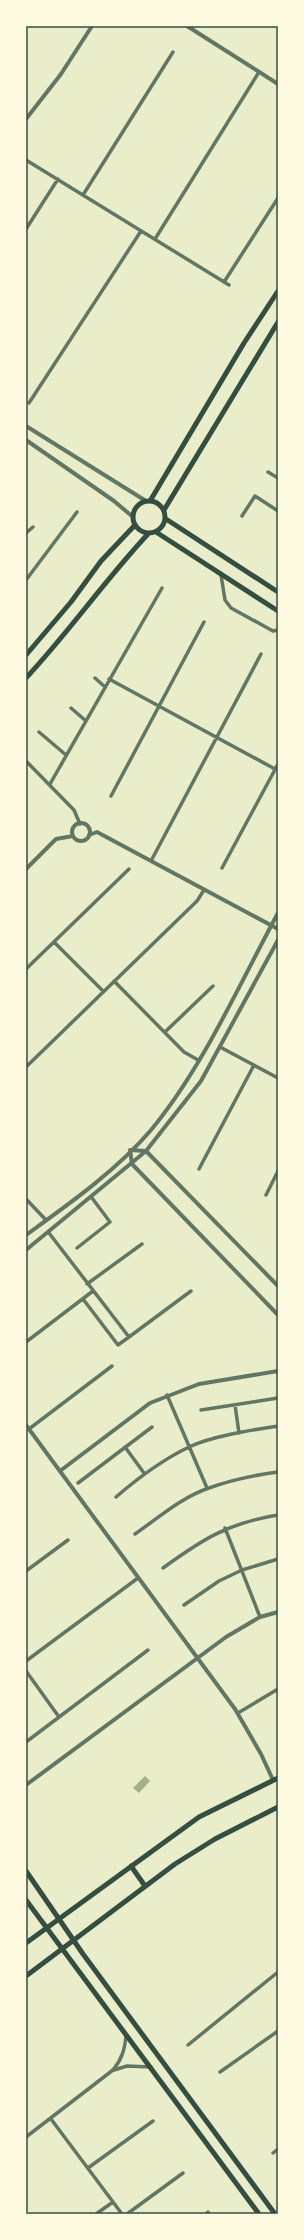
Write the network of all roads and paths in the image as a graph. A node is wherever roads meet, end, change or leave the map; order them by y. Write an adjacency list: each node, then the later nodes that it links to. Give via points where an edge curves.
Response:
1 (92, 26): 6 (street, via 61,74)
2 (190, 27): 4 (street)
3 (173, 52): 9 (street)
4 (259, 72): 5 (street); 13 (street)
5 (278, 84)
6 (26, 119)
7 (26, 160): 8 (street)
8 (58, 179): 9 (street); 11 (street)
9 (83, 194): 12 (street)
10 (278, 198): 14 (street)
11 (26, 229)
12 (141, 230): 13 (street); 18 (street)
13 (155, 239): 14 (street)
14 (224, 282): 15 (street)
15 (229, 285)
16 (278, 291): 23 (main road)
17 (278, 322): 24 (main road)
18 (29, 403)
19 (26, 426): 23 (street)
20 (26, 440): 28 (street, via 114,501)
21 (268, 472): 22 (street)
22 (278, 478)
23 (148, 501): 24 (main road, via 158,504); 28 (main road, via 135,508)
24 (164, 510): 29 (main road)
25 (278, 511): 27 (street, via 255,496)
26 (77, 512): 36 (street)
27 (242, 516)
28 (132, 517): 30 (main road)
29 (166, 519): 32 (main road, via 163,527); 38 (main road)
30 (135, 525): 34 (main road); 43 (main road, via 101,562)
31 (33, 527): 33 (street)
32 (156, 532): 34 (main road); 35 (main road)
33 (26, 533)
34 (148, 534): 44 (main road)
35 (221, 575): 39 (main road); 41 (street, via 225,600 231,608 273,631)
36 (26, 580)
37 (162, 588): 46 (street)
38 (278, 592)
39 (278, 611)
40 (204, 622): 48 (street)
41 (278, 630)
42 (261, 654): 52 (street)
43 (26, 655)
44 (26, 678)
45 (95, 678): 47 (street)
46 (109, 679): 47 (street); 48 (street)
47 (105, 687): 50 (street)
48 (161, 706): 52 (street); 58 (street)
49 (71, 708): 50 (street)
50 (86, 721): 53 (street)
51 (39, 732): 53 (street)
52 (218, 738): 56 (street); 62 (street)
53 (66, 755): 57 (street)
54 (26, 760): 57 (street)
55 (278, 764): 56 (street)
56 (275, 769): 63 (street)
57 (50, 784): 59 (street, via 74,810)
58 (111, 796)
59 (80, 824): 60 (street, via 88,827); 61 (street, via 74,828)
60 (89, 835): 61 (street, via 86,840 80,841); 62 (street, via 97,832)
61 (74, 836): 64 (street, via 56,840)
62 (151, 860): 66 (street)
63 (222, 868)
64 (26, 869)
65 (129, 869): 71 (street)
66 (204, 890): 68 (street); 73 (street, via 197,901)
67 (278, 913): 68 (street)
68 (271, 926): 69 (street); 78 (street)
69 (278, 929)
70 (278, 940): 77 (street)
71 (54, 942): 72 (street); 75 (street)
72 (26, 969)
73 (114, 981): 75 (street); 76 (street)
74 (213, 986): 76 (street)
75 (103, 992): 80 (street)
76 (165, 1032): 78 (street, via 184,1052)
77 (220, 1047): 79 (street); 83 (street, via 201,1080)
78 (198, 1060): 82 (street, via 171,1104)
79 (254, 1065): 81 (street); 85 (street)
80 (26, 1067)
81 (278, 1078)
82 (130, 1150): 83 (street); 84 (street); 90 (street, via 112,1168)
83 (146, 1152): 84 (street); 97 (street)
84 (132, 1164): 88 (street); 101 (street)
85 (199, 1169)
86 (278, 1171): 87 (street)
87 (266, 1195)
88 (92, 1198): 91 (street); 94 (street, via 110,1222)
89 (26, 1199): 90 (street)
90 (46, 1220): 92 (street)
91 (48, 1233): 95 (street); 96 (street)
92 (26, 1235)
93 (142, 1244): 96 (street)
94 (77, 1248)
95 (26, 1250)
96 (87, 1284): 98 (street)
97 (278, 1286)
98 (93, 1291): 100 (street); 102 (street)
99 (191, 1292): 102 (street)
100 (83, 1299): 102 (street, via 118,1345); 103 (street)
101 (278, 1315)
102 (129, 1337)
103 (26, 1342)
104 (112, 1366): 113 (street)
105 (278, 1371): 106 (street, via 199,1384)
106 (167, 1395): 115 (street); 117 (street, via 150,1402)
107 (278, 1398): 108 (street)
108 (235, 1405): 109 (street); 114 (street)
109 (201, 1410)
110 (26, 1425): 113 (street)
111 (278, 1426): 114 (street)
112 (152, 1427): 116 (street)
113 (30, 1430): 117 (street)
114 (240, 1433): 115 (street)
115 (190, 1446): 119 (street); 121 (street)
116 (125, 1447): 119 (street); 120 (street)
117 (60, 1471): 131 (street)
118 (278, 1472): 121 (street, via 250,1476)
119 (144, 1473): 122 (street)
120 (78, 1483)
121 (207, 1488): 125 (street)
122 (116, 1497)
123 (278, 1515): 124 (street)
124 (225, 1528): 128 (street, via 196,1544); 129 (street)
125 (135, 1534)
126 (68, 1540): 130 (street)
127 (278, 1559): 129 (street)
128 (163, 1568)
129 (242, 1570): 132 (street, via 219,1581); 134 (street)
130 (26, 1571)
131 (138, 1578): 136 (street); 137 (street)
132 (184, 1605)
133 (278, 1612): 134 (street)
134 (260, 1617): 136 (street, via 226,1637)
135 (148, 1650): 141 (street)
136 (199, 1658): 140 (street); 144 (street)
137 (26, 1661)
138 (26, 1671): 141 (street)
139 (278, 1689): 140 (street)
140 (238, 1713): 143 (street)
141 (59, 1717): 142 (street)
142 (26, 1742)
143 (275, 1779): 146 (main road, via 199,1817)
144 (26, 1785)
145 (278, 1807): 148 (main road, via 215,1839)
146 (131, 1866): 148 (main road); 150 (main road)
147 (26, 1870): 150 (main road)
148 (146, 1886): 152 (main road)
149 (26, 1900): 151 (main road)
150 (60, 1918): 151 (main road); 152 (main road)
151 (46, 1928): 153 (main road); 154 (main road)
152 (74, 1939): 154 (main road); 175 (main road)
153 (26, 1943)
154 (62, 1949): 156 (main road); 158 (main road)
155 (278, 1972): 159 (street)
156 (26, 1976)
157 (278, 2031): 162 (street)
158 (126, 2033): 160 (main road); 161 (street, via 125,2048 120,2062)
159 (188, 2045)
160 (152, 2067): 161 (street, via 127,2066); 174 (main road)
161 (112, 2070): 163 (street)
162 (220, 2072)
163 (51, 2119): 165 (street); 168 (street)
164 (153, 2121): 168 (street)
165 (26, 2137)
166 (278, 2149): 167 (street)
167 (273, 2153)
168 (88, 2168): 170 (street)
169 (182, 2173): 173 (street)
170 (113, 2202): 171 (street); 172 (street)
171 (96, 2214)
172 (122, 2214)
173 (127, 2214)
174 (259, 2214)
175 (277, 2214)

